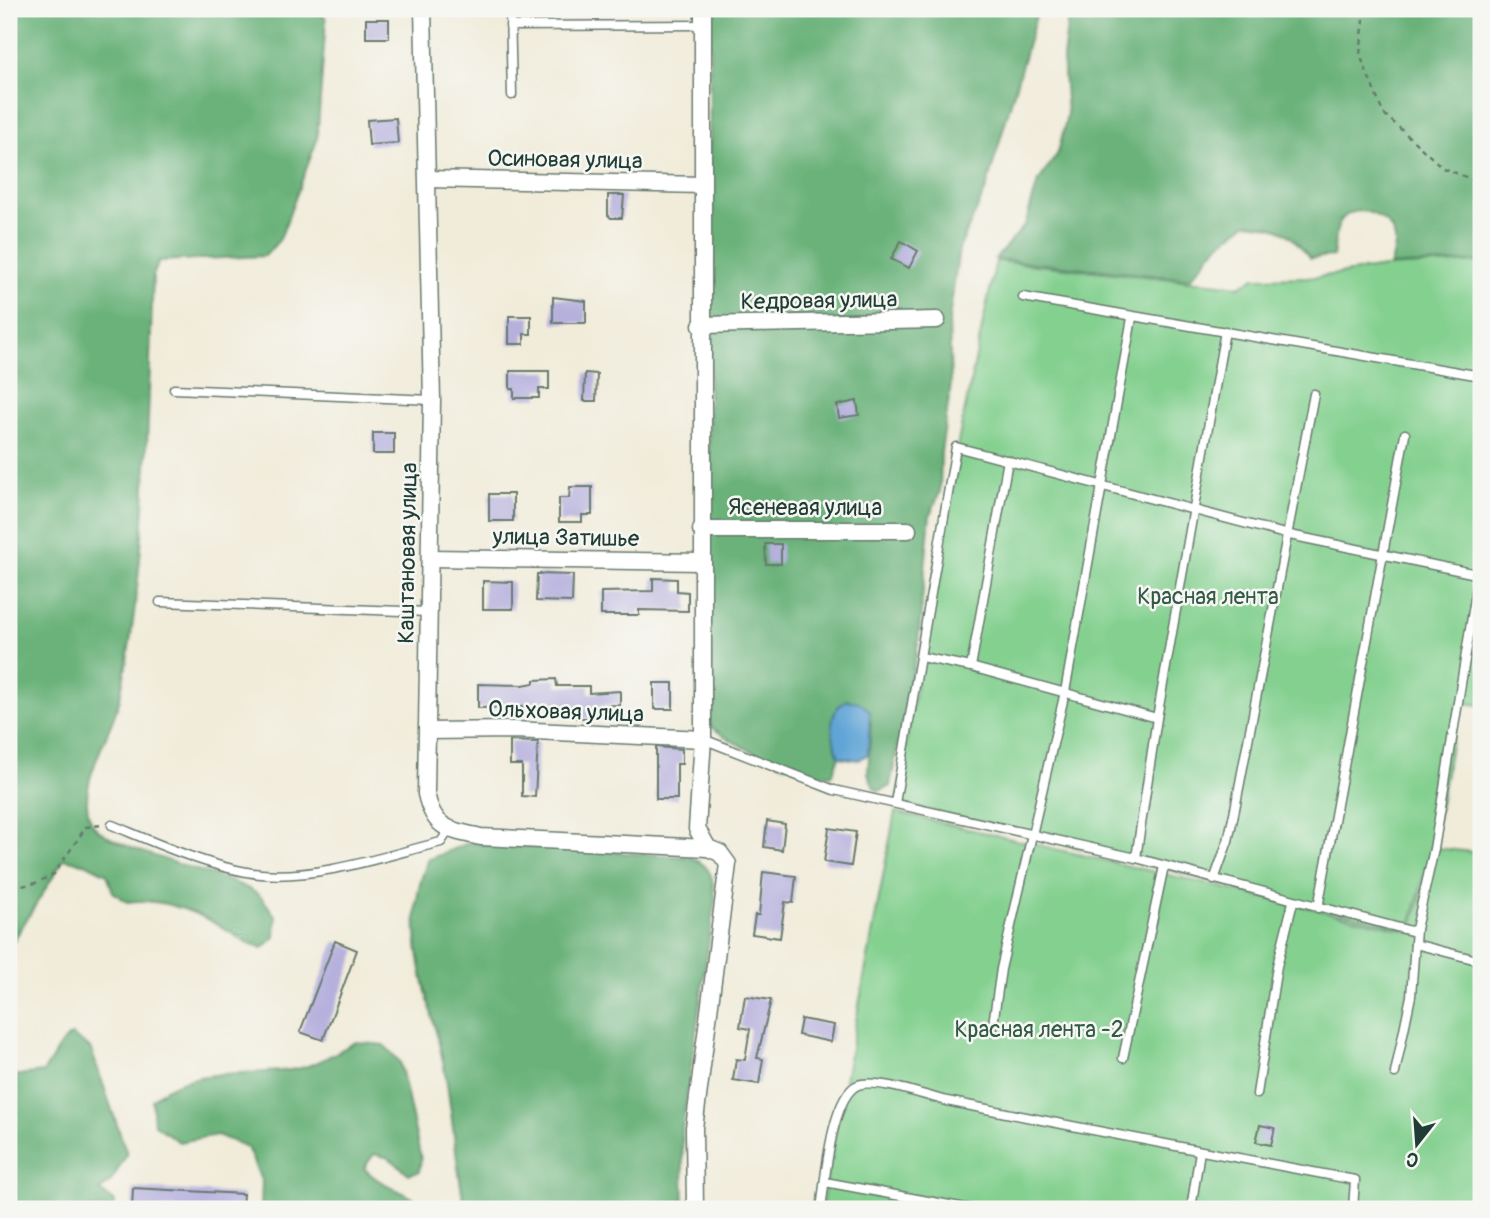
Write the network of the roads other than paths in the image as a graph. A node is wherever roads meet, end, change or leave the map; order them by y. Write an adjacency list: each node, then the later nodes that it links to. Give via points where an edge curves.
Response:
1 (423, 9): 6 (street, Каштановая улица)
2 (510, 9): 4 (lane)
3 (703, 17): 4 (lane); 7 (street)
4 (510, 26): 5 (lane)
5 (512, 95)
6 (428, 179): 7 (street, Осиновая улица); 16 (street, Каштановая улица)
7 (702, 185): 11 (street)
8 (1023, 297): 9 (lane)
9 (1132, 318): 12 (lane); 19 (lane)
10 (937, 320): 11 (street, Кедровая улица)
11 (701, 325): 21 (street)
12 (1225, 331): 13 (lane); 20 (lane)
13 (1481, 376)
14 (174, 389): 16 (lane)
15 (1314, 394): 23 (lane)
16 (432, 400): 25 (street, Каштановая улица)
17 (1405, 434): 24 (lane)
18 (1008, 460): 19 (lane); 31 (lane, via 956,447); 32 (lane)
19 (1101, 484): 20 (lane); 33 (lane)
20 (1196, 509): 23 (lane); 34 (lane)
21 (701, 530): 22 (street, Ясеневая улица); 26 (street)
22 (908, 530)
23 (1285, 534): 24 (lane); 44 (lane, via 1235,809)
24 (1383, 557): 28 (lane); 46 (lane)
25 (430, 558): 26 (street, улица Затишье); 30 (street, Каштановая улица)
26 (701, 562): 36 (street)
27 (1481, 562): 28 (lane)
28 (1480, 575): 47 (lane, via 1439,823)
29 (160, 602): 30 (lane)
30 (429, 612): 35 (street, Каштановая улица)
31 (921, 657): 32 (lane); 37 (lane)
32 (971, 667): 33 (lane)
33 (1065, 692): 34 (lane); 40 (lane)
34 (1157, 718): 42 (lane)
35 (428, 731): 36 (street, Ольховая улица, via 514,730); 39 (street, Каштановая улица, via 428,803 439,823)
36 (703, 740): 37 (lane, via 834,790); 41 (street, via 697,829)
37 (895, 803): 40 (lane)
38 (112, 825): 39 (lane, via 197,857 260,874 317,871 440,842)
39 (449, 830): 41 (street, via 481,837)
40 (1033, 834): 42 (lane); 50 (lane, via 1001,969)
41 (708, 848): 56 (street, via 720,853 728,864 694,1128)
42 (1136, 858): 43 (lane)
43 (1164, 866): 44 (lane); 51 (lane)
44 (1214, 880): 45 (lane)
45 (1293, 902): 46 (lane); 53 (lane, via 1277,966)
46 (1318, 908): 47 (lane)
47 (1416, 929): 48 (lane)
48 (1415, 944): 49 (lane); 52 (lane, via 1411,996)
49 (1481, 961)
50 (992, 1031)
51 (1123, 1058)
52 (1395, 1073)
53 (1256, 1094)
54 (1200, 1151): 55 (lane, via 876,1083 859,1084 849,1091 836,1119); 59 (lane); 60 (lane, via 1356,1180)
55 (825, 1182): 57 (lane); 58 (lane)
56 (695, 1209)
57 (821, 1209)
58 (971, 1209)
59 (1191, 1209)
60 (1353, 1209)

